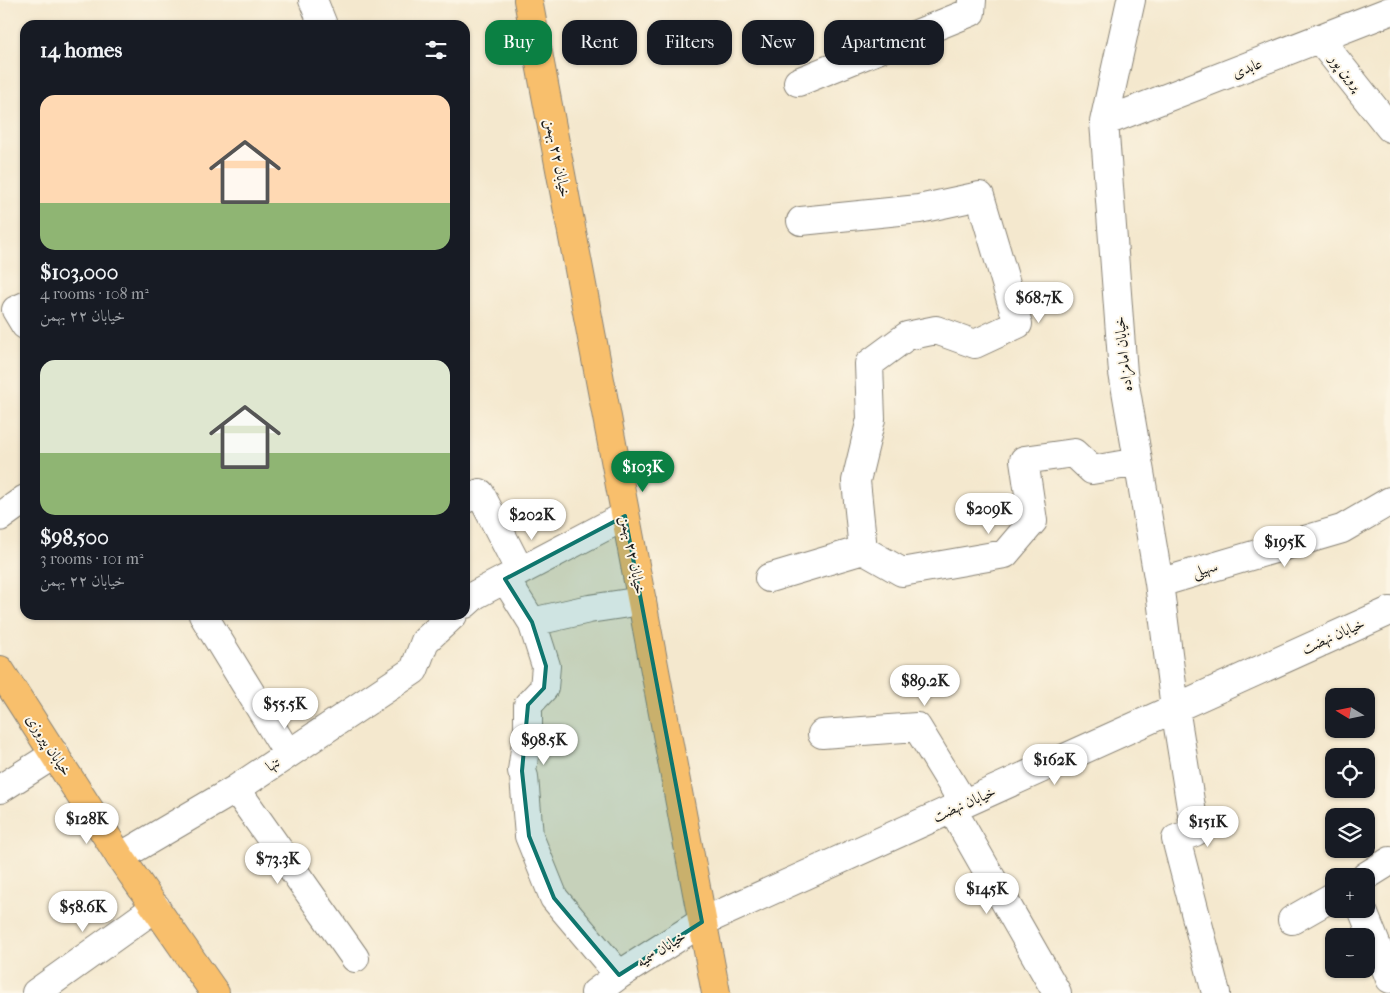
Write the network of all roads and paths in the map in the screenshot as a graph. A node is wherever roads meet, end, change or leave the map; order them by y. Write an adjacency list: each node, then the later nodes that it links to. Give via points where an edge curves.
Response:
1 (313, 0): 6 (street)
2 (528, 0): 16 (main road, خیابان ۲۲ بهمن)
3 (972, 0): 8 (street, via 971,12)
4 (1131, 0): 9 (street, خیابان امامزاده)
5 (1390, 11): 7 (street, عابدی)
6 (321, 20)
7 (1320, 40): 9 (street, عابدی); 10 (street, پروین پور)
8 (798, 82)
9 (1104, 122): 12 (street, خیابان امامزاده, via 1123,373)
10 (1390, 128)
11 (801, 221): 18 (street, via 919,209 980,196 1018,324 975,344 936,330 907,336 869,364 871,419 856,481)
12 (1138, 462): 18 (street, via 1092,470 1074,453 1024,460 1033,521 1005,554 902,572); 21 (street, خیابان امامزاده)
13 (470, 497): 19 (street, via 480,493)
14 (1390, 501): 21 (street, سهیلی, via 1342,529)
15 (20, 503): 17 (street)
16 (625, 516): 19 (street); 23 (main road, خیابان ۲۲ بهمن)
17 (0, 517)
18 (863, 550): 20 (street)
19 (513, 575): 22 (street); 27 (street)
20 (769, 578)
21 (1159, 583): 29 (street, خیابان امامزاده)
22 (470, 600)
23 (642, 601): 27 (street); 43 (main road, خیابان ۲۲ بهمن)
24 (1390, 611): 29 (street, خیابان نهضت)
25 (206, 620): 32 (street)
26 (448, 620): 32 (street, تنها, via 425,641 414,670)
27 (532, 622): 45 (street, via 546,666 544,688 528,705 522,771 529,836 554,898)
28 (0, 670): 31 (main road, خیابان پیروزی)
29 (1175, 708): 35 (street, خیابان نهضت); 52 (street, خیابان امامزاده, via 1195,832 1176,839)
30 (822, 734): 35 (street, via 917,727)
31 (55, 754): 33 (street); 36 (main road, خیابان پیروزی)
32 (288, 754): 34 (street, تنها)
33 (0, 789)
34 (236, 789): 36 (street, تنها); 44 (street)
35 (958, 807): 43 (street, خیابان نهضت); 51 (street)
36 (120, 857): 40 (main road, خیابان پیروزی)
37 (1390, 861): 38 (street)
38 (1375, 870)
39 (1325, 901): 42 (street)
40 (156, 907): 47 (street); 48 (main road, خیابان پیروزی)
41 (1366, 918): 46 (street)
42 (1292, 920)
43 (702, 922): 45 (street, خیابان سمیه); 50 (main road, خیابان ۲۲ بهمن)
44 (355, 958)
45 (619, 976): 49 (street, خیابان سمیه)
46 (1390, 979)
47 (36, 993)
48 (215, 993)
49 (595, 993)
50 (716, 993)
51 (1057, 993)
52 (1216, 993)

